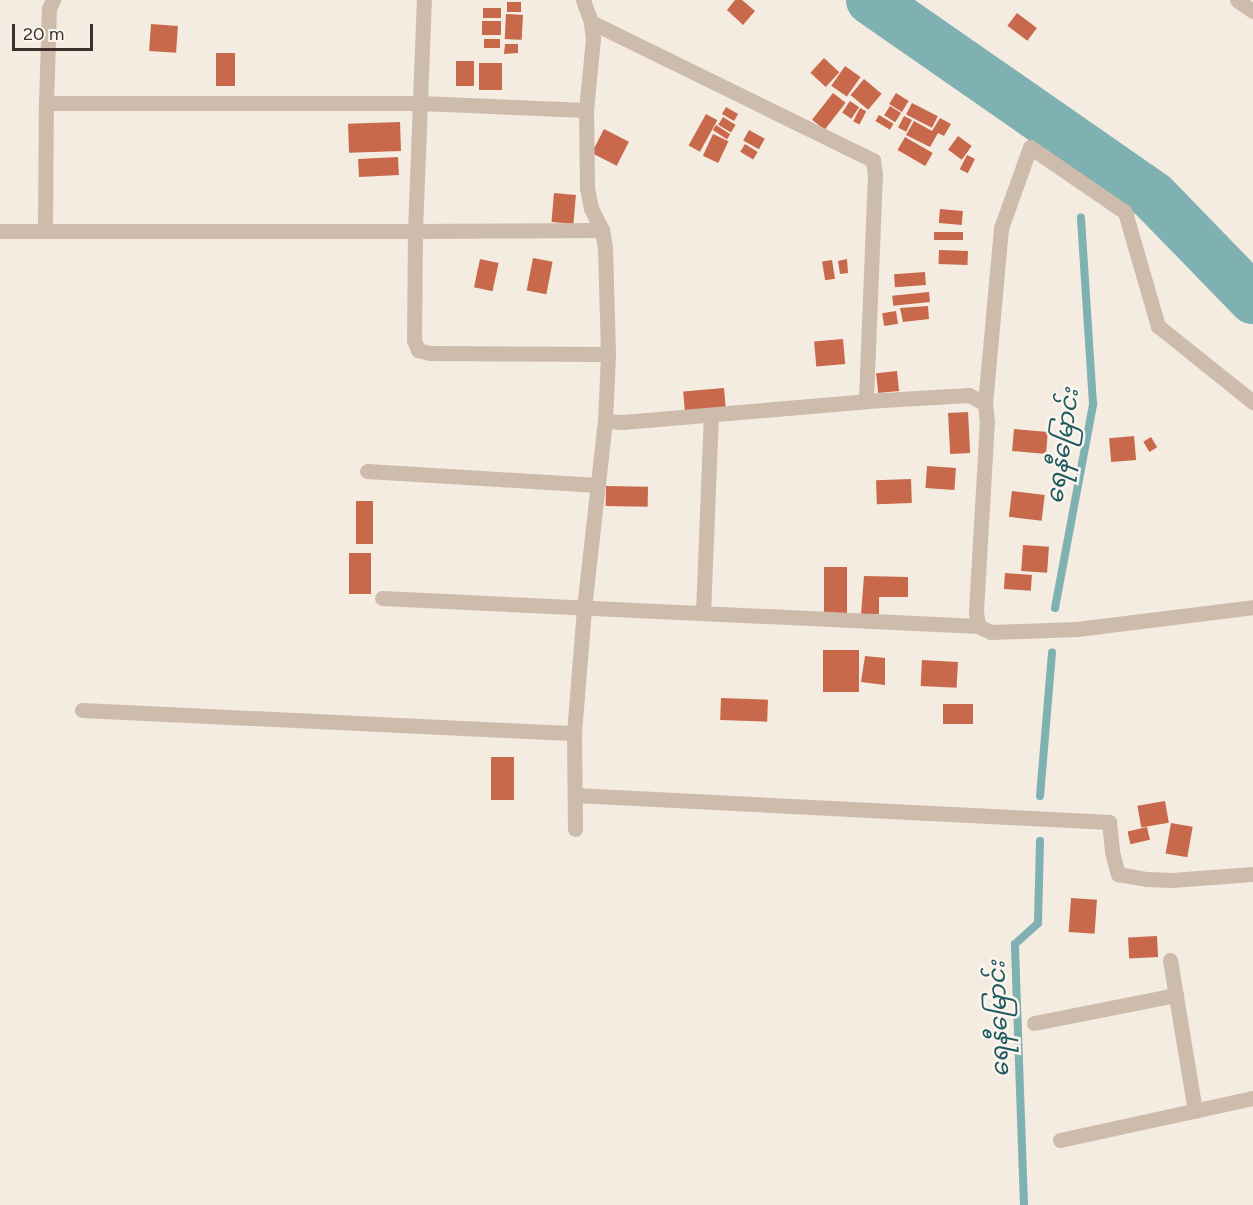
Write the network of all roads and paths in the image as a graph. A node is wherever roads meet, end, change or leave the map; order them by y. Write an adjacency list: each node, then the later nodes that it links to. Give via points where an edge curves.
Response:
1 (53, 0): 7 (street, via 49,8)
2 (424, 0): 8 (street)
3 (583, 0): 6 (street)
4 (1237, 0): 5 (street)
5 (1253, 11)
6 (591, 22): 9 (street); 15 (street, via 873,160)
7 (46, 103): 8 (street); 12 (street)
8 (420, 103): 9 (street); 13 (street)
9 (586, 110): 10 (street, via 587,188)
10 (602, 230): 13 (street); 14 (street, via 608,280)
11 (0, 231): 12 (street)
12 (45, 231): 13 (street)
13 (415, 231): 14 (street, via 414,340 418,350)
14 (608, 354): 19 (street)
15 (866, 400): 17 (street, via 969,395); 18 (street)
16 (1253, 402): 17 (street, via 1158,326 1125,212 1030,147 1001,228)
17 (985, 404): 26 (street)
18 (711, 415): 19 (street); 25 (street)
19 (604, 421): 21 (street)
20 (367, 471): 21 (street)
21 (598, 485): 24 (street)
22 (382, 598): 24 (street)
23 (1253, 607): 26 (street, via 1077,629 991,632)
24 (584, 608): 25 (street); 28 (street)
25 (703, 613): 26 (street)
26 (978, 626)
27 (82, 710): 28 (street)
28 (574, 733): 29 (street)
29 (576, 795): 30 (street); 31 (street, via 1109,822 1118,874 1172,880)
30 (574, 829)
31 (1253, 874)
32 (1170, 960): 33 (street)
33 (1176, 995): 34 (street); 36 (street)
34 (1034, 1023)
35 (1253, 1098): 36 (street)
36 (1196, 1111): 37 (street)
37 (1059, 1140)

